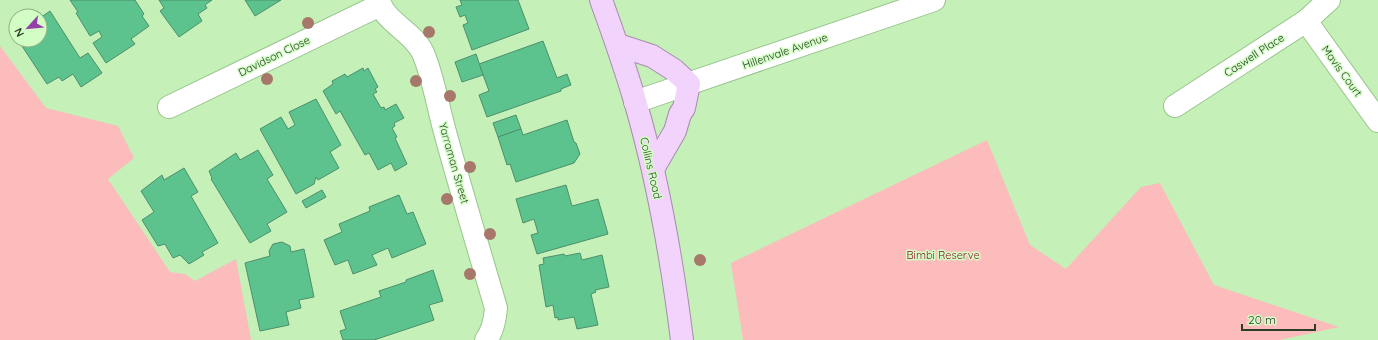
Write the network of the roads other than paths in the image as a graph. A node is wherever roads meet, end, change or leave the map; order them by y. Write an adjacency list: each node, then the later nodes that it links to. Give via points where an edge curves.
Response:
1 (601, 0): 6 (main road, Collins Road)
2 (934, 0): 7 (street, Hillenvale Avenue)
3 (1329, 0): 5 (street, Caswell Place)
4 (379, 3): 10 (street, Davidson Close); 13 (street, Yarraman Street, via 388,16 416,40 423,53 496,308 493,327)
5 (1306, 21): 9 (street, Caswell Place); 11 (street, Mavis Court)
6 (618, 45): 7 (main road, via 652,56 674,70); 8 (main road, Collins Road)
7 (689, 84): 8 (street, Hillenvale Avenue); 12 (main road, via 684,108 675,131)
8 (635, 102): 12 (main road, Collins Road)
9 (1175, 106)
10 (169, 108)
11 (1378, 121)
12 (653, 169): 14 (main road, Collins Road, via 669,249)
13 (486, 340)
14 (682, 340)

